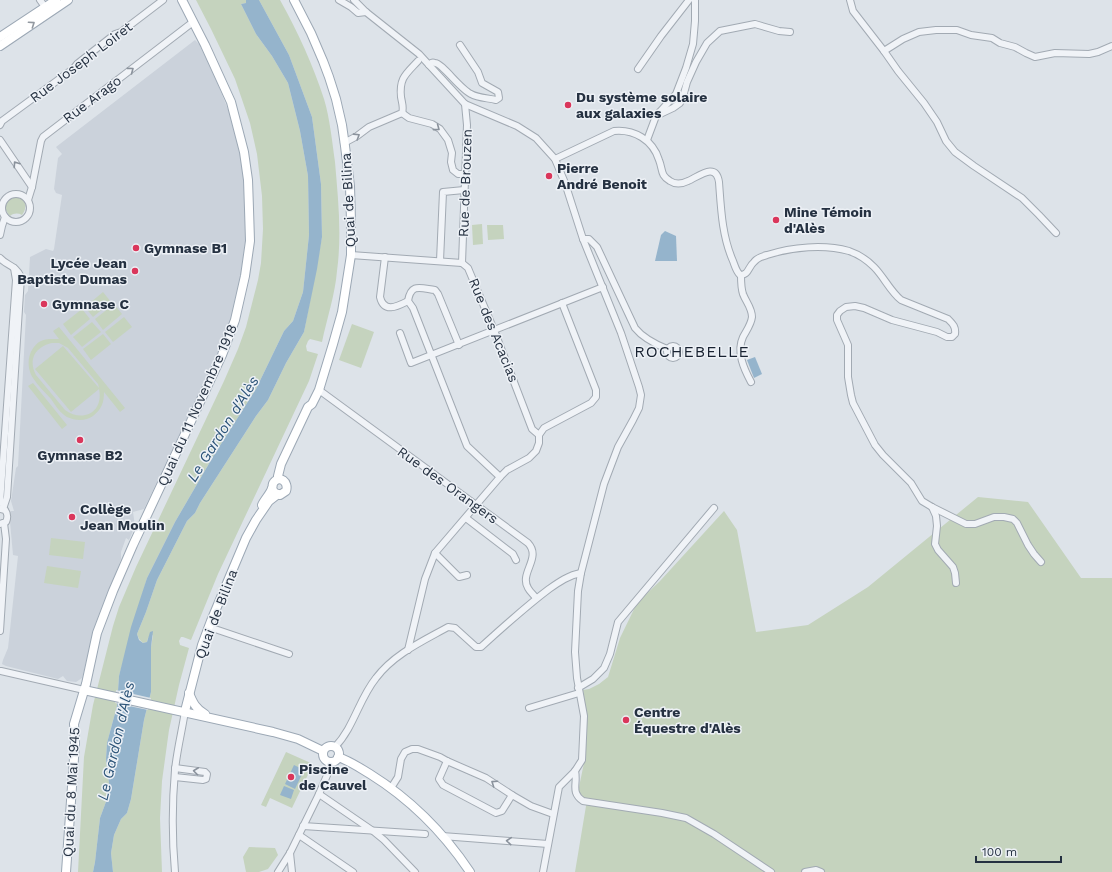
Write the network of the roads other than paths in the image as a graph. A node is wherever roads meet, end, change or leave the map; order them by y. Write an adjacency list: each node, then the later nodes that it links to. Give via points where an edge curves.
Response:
1 (40, 0): 13 (street)
2 (56, 0): 13 (main road)
3 (68, 0): 19 (main road, one-way to 3)
4 (163, 0): 28 (street, Rue Joseph Loiret, via 115,34)
5 (178, 0): 15 (main road, Quai du 11 Novembre 1918)
6 (182, 0): 15 (main road, Quai du 11 Novembre 1918)
7 (297, 0): 31 (main road, Quai de Bilina, via 329,77 342,125)
8 (339, 0): 14 (street, via 358,13)
9 (354, 0): 14 (street)
10 (690, 0): 24 (street)
11 (695, 0): 27 (street, via 693,44 686,68 676,94)
12 (850, 0): 21 (street, via 853,11)
13 (45, 7): 17 (main road)
14 (366, 12): 23 (street)
15 (193, 22): 34 (street, Rue Arago, one-way to 15, via 43,137); 82 (main road, Quai du 11 Novembre 1918, via 231,102 244,152 250,209 250,241 245,276 235,320 222,355 133,544 97,633)
16 (790, 32): 27 (street, via 755,24 720,31 708,43 696,62 680,103)
17 (0, 37)
18 (460, 45): 23 (street, via 478,72 482,83 498,92 499,98 496,100 471,94 436,63 432,62)
19 (0, 46)
20 (1112, 46): 21 (street, via 1089,54 1055,53 1034,56 992,38 957,30 936,30 919,32)
21 (884, 51): 39 (street, via 924,103 955,152 1022,198)
22 (418, 61): 26 (street, via 403,77 400,87)
23 (429, 65): 25 (street)
24 (638, 69)
25 (465, 104): 32 (street, via 517,126 536,138); 33 (street, Rue de Brouzen)
26 (402, 113): 31 (street, one-way to 26, via 369,127); 33 (street, one-way to 33, via 409,118 440,128 448,140 453,170 458,174)
27 (656, 116): 30 (street)
28 (0, 125)
29 (0, 140): 34 (street, one-way to 29)
30 (646, 140): 32 (street, via 632,132 614,131); 48 (street, via 659,159 663,175 671,182 687,182 711,171 718,176 725,238 737,272)
31 (344, 143): 42 (main road, Quai de Bilina, via 350,186)
32 (555, 159): 41 (street)
33 (465, 174): 35 (street, Rue de Brouzen)
34 (32, 187): 37 (street, Rue Arago)
35 (464, 190): 45 (street, via 443,192); 46 (street, Rue de Brouzen)
36 (2, 199): 37 (street, via 14,193 24,195); 38 (street, via 2,212)
37 (28, 200): 38 (street, via 30,209 25,219 15,222)
38 (6, 218): 40 (street)
39 (1056, 234)
40 (0, 235)
41 (584, 239): 49 (street); 55 (street, via 589,239 597,247 639,334)
42 (350, 255): 43 (street, Rue des Acacias); 58 (main road, Quai de Bilina, via 342,312)
43 (385, 257): 45 (street, Rue des Acacias); 50 (street, via 381,303 396,307)
44 (0, 258): 47 (street)
45 (440, 261): 46 (street, Rue des Acacias)
46 (462, 262): 52 (street, Rue des Acacias, via 471,273)
47 (14, 268): 63 (street, via 16,280); 65 (street, via 21,277 7,497)
48 (741, 275): 57 (street, via 743,294 752,316 740,348 742,363); 66 (street, via 747,273 753,262 768,254 803,248 850,251 864,258 876,269 901,300 948,319 954,325 955,334 946,337 855,306 846,307 837,315 848,345 848,377 857,411 875,445 911,483 922,501)
49 (603, 287): 51 (street); 73 (street, via 639,387 639,408 618,447 604,484)
50 (408, 301): 54 (street, via 414,288 434,290); 56 (street)
51 (562, 303): 52 (street); 59 (street, via 596,390 596,397 591,403 544,428)
52 (494, 330): 54 (street); 59 (street, Rue des Acacias, via 532,429)
53 (400, 333): 56 (street, via 411,363)
54 (459, 345): 56 (street)
55 (667, 349)
56 (432, 355): 60 (street, via 467,446)
57 (752, 382)
58 (318, 390): 61 (main road, Quai de Bilina, via 312,404 313,409 287,461); 64 (street, Rue des Orangers)
59 (538, 435): 60 (street, via 536,451)
60 (500, 477): 64 (street)
61 (281, 480): 62 (main road, via 273,484); 62 (main road, via 287,484 287,489 284,493)
62 (275, 491): 77 (main road, Quai de Bilina, via 246,538)
63 (1, 495): 65 (street)
64 (477, 505): 68 (street); 76 (street, Rue des Orangers, via 532,547 534,555 526,582 527,588)
65 (1, 507): 69 (street, via 8,515)
66 (932, 507): 72 (street, via 966,524 975,524 994,517 1013,519); 75 (street, via 937,526 935,544 956,573)
67 (714, 508): 83 (street, via 618,622 604,668)
68 (466, 518): 70 (street); 71 (street, via 513,554)
69 (2, 524): 78 (street, via 6,539)
70 (435, 553): 74 (street, via 459,577); 79 (street, via 425,579)
71 (516, 560)
72 (1040, 562)
73 (581, 572): 76 (street, via 561,580); 83 (street, via 575,652)
74 (467, 575)
75 (956, 583)
76 (536, 598): 79 (street, via 480,647 476,647 455,628 448,626)
77 (209, 628): 80 (street); 84 (main road, Quai de Bilina)
78 (0, 631)
79 (408, 650): 88 (street, via 376,678 344,737)
80 (289, 654)
81 (0, 671): 82 (street)
82 (88, 690): 86 (main road); 107 (main road, Quai du 8 Mai 1945, via 74,724 75,744)
83 (579, 691): 85 (street); 94 (street, via 584,716 582,760)
84 (190, 693): 86 (main road, Quai de Bilina); 87 (main road, via 196,707)
85 (529, 708)
86 (182, 711): 87 (main road); 93 (street)
87 (211, 717): 89 (main road, via 298,739)
88 (335, 747): 89 (main road, via 328,746); 90 (main road, via 338,750)
89 (323, 751): 92 (main road, via 324,758)
90 (338, 757): 92 (main road); 96 (main road)
91 (447, 761): 96 (street, via 418,749 409,750 401,759 398,777); 98 (street, one-way to 91, via 486,778); 98 (street, via 439,779 443,785 496,813 502,811)
92 (329, 762): 97 (street, via 328,773)
93 (175, 768): 95 (street); 95 (street, one-way to 93, via 203,780 207,774)
94 (575, 770): 99 (street, via 559,787); 115 (street, via 574,791 583,802 686,818)
95 (175, 777): 108 (street, via 172,830)
96 (391, 788): 104 (main road)
97 (319, 794): 100 (street); 101 (street)
98 (512, 796): 99 (street)
99 (553, 814): 105 (street)
100 (303, 826): 101 (street); 103 (street)
101 (373, 831): 102 (street); 112 (street)
102 (425, 834)
103 (299, 835): 106 (street); 111 (street)
104 (442, 836): 105 (street, one-way to 104); 113 (main road)
105 (548, 844): 114 (street)
106 (290, 853): 109 (street); 110 (street)
107 (66, 872)
108 (175, 872)
109 (278, 872)
110 (292, 872)
111 (353, 872)
112 (415, 872)
113 (470, 872)
114 (543, 872)
115 (771, 872)
116 (805, 872): 117 (street)
117 (821, 872)

